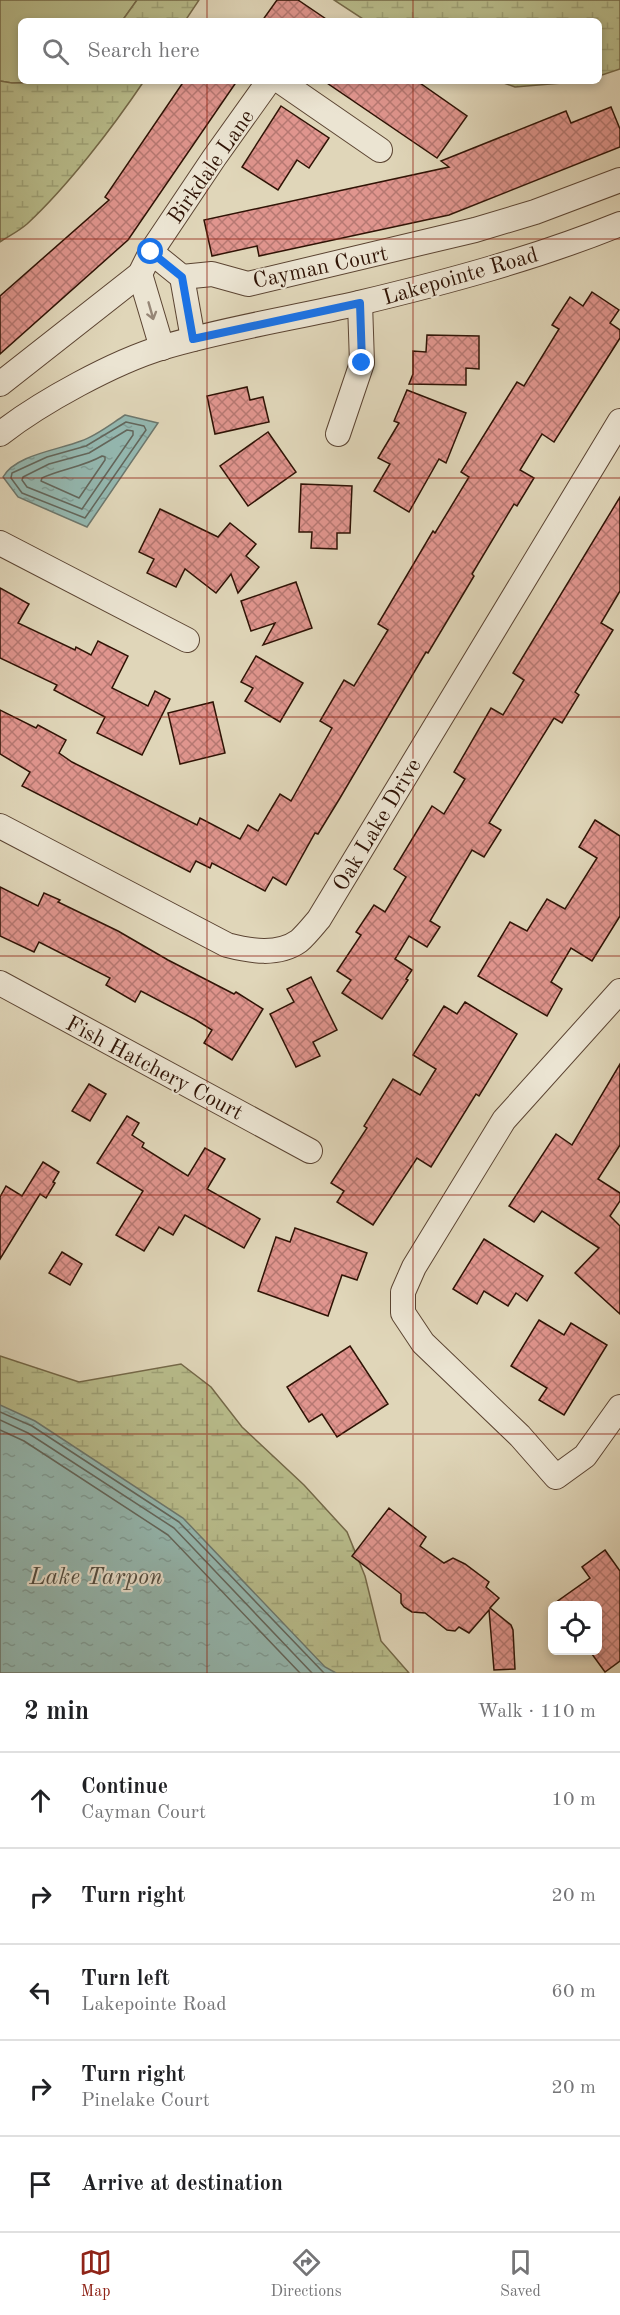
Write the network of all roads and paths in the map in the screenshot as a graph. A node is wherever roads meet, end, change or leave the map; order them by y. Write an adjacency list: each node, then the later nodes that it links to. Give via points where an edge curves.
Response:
1 (267, 84): 6 (street, Birkdale Lane)
2 (283, 84): 3 (street)
3 (380, 150)
4 (620, 180): 8 (street, Cayman Court, via 475,230 259,282 248,284 212,274)
5 (620, 224): 9 (street, Lakepointe Road, via 490,269)
6 (151, 252): 7 (street); 8 (street)
7 (140, 274): 11 (street, one-way to 11); 12 (street)
8 (182, 277): 10 (street)
9 (360, 303): 10 (street, Lakepointe Road); 15 (street, via 362,363)
10 (193, 339): 11 (street, Lakepointe Road)
11 (162, 348): 14 (street, Lakepointe Road, via 86,381)
12 (0, 384)
13 (620, 421): 18 (street, Oak Lake Drive, via 319,919 298,941 275,950 250,951 227,945)
14 (0, 434)
15 (338, 434)
16 (0, 543): 17 (street)
17 (187, 640)
18 (0, 826)
19 (0, 983): 21 (street, Fish Hatchery Court)
20 (620, 991): 22 (street, via 504,1119 414,1267 404,1292 403,1313 423,1343 520,1436 556,1477 585,1456)
21 (310, 1151)
22 (620, 1407)

